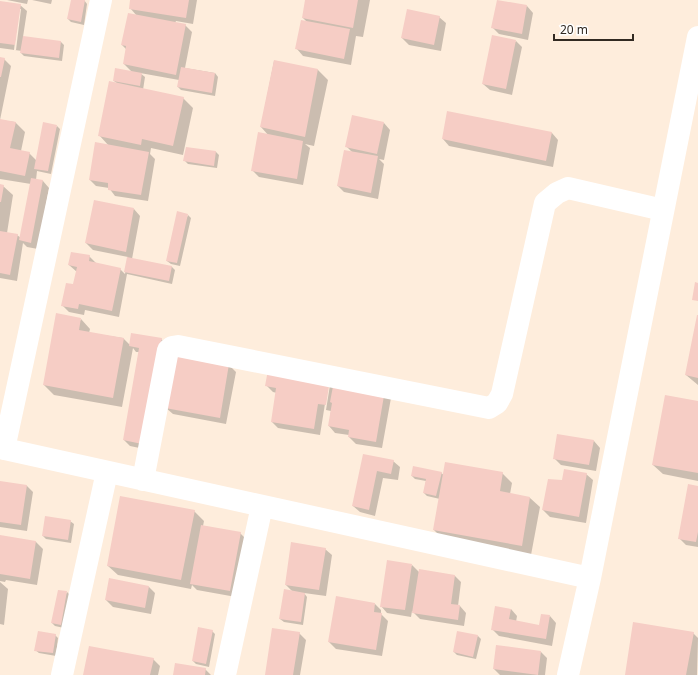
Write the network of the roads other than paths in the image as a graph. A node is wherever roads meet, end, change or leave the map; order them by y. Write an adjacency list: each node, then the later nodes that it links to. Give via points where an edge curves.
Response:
1 (101, 0): 4 (street)
2 (698, 38): 3 (street)
3 (663, 210): 6 (street, via 568,188 545,203 502,394 497,403 489,408 178,346 172,347 168,350); 8 (street)
4 (2, 449): 5 (street)
5 (107, 472): 6 (street); 9 (street)
6 (143, 480): 7 (street)
7 (262, 506): 8 (street); 10 (street)
8 (590, 578): 11 (street)
9 (62, 675)
10 (225, 675)
11 (568, 675)

